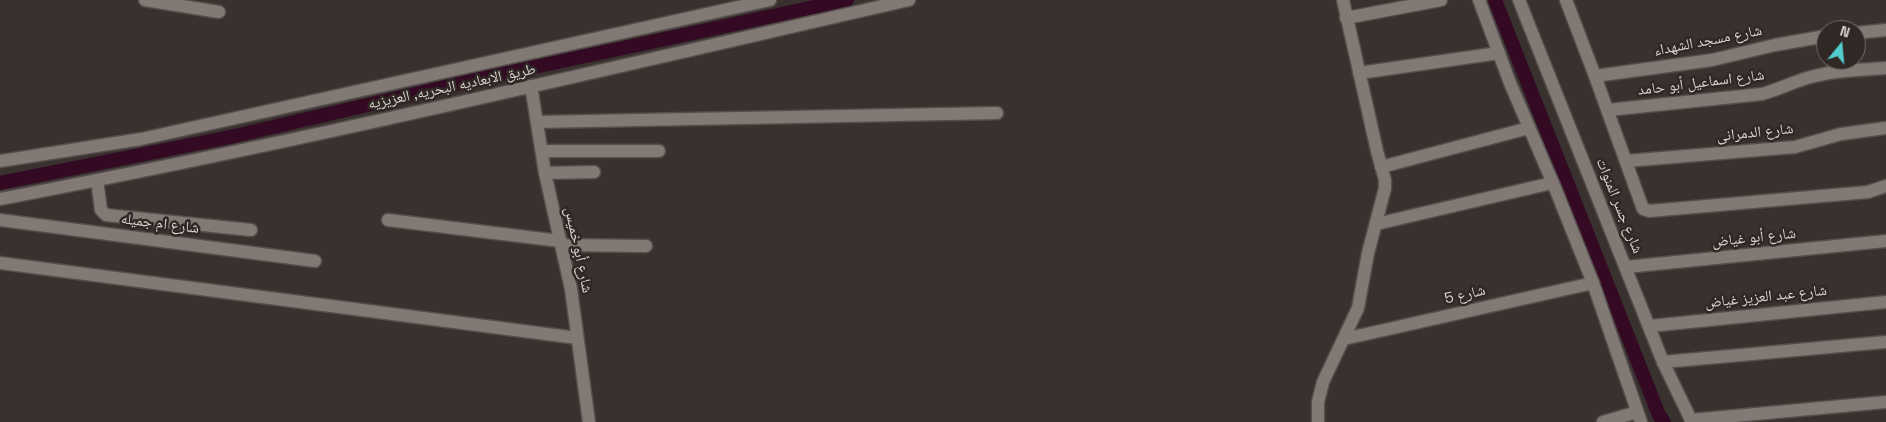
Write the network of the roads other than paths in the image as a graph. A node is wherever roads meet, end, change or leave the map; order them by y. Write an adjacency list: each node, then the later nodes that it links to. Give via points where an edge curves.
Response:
1 (145, 0): 9 (street)
2 (770, 0): 26 (street, طريق الابعاديه البحريه, العزيزيه, via 141,139)
3 (909, 0): 18 (street, طريق الابعاديه البحريه, العزيزيه)
4 (1343, 0): 10 (street)
5 (1441, 0): 10 (street)
6 (1479, 0): 14 (street)
7 (1519, 0): 44 (street, شارع جسر المنوات)
8 (1566, 0): 17 (street)
9 (219, 12)
10 (1346, 18): 16 (street)
11 (1886, 30): 12 (street)
12 (1866, 32)
13 (1816, 38): 17 (street, شارع مسجد الشهداء, via 1712,60)
14 (1499, 53): 16 (street); 22 (street)
15 (1886, 68): 19 (street, شارع اسماعيل أبو حامد, via 1829,73 1762,94)
16 (1359, 73): 28 (street)
17 (1595, 76): 19 (street)
18 (531, 86): 21 (street, شارع أبو خميس); 31 (street, طريق الابعاديه البحريه, العزيزيه)
19 (1608, 110): 27 (street)
20 (997, 113): 21 (street)
21 (537, 122): 24 (street, شارع أبو خميس)
22 (1529, 128): 28 (street); 32 (street)
23 (1886, 128): 27 (street, شارع الدمرانى, via 1841,134 1789,147)
24 (542, 151): 25 (street); 30 (street, شارع أبو خميس)
25 (659, 151)
26 (0, 161)
27 (1626, 161): 33 (street, via 1643,209 1868,192)
28 (1381, 167): 37 (street, via 1385,188)
29 (594, 172): 30 (street)
30 (545, 173): 40 (street, شارع أبو خميس)
31 (97, 180): 34 (street, طريق الابعاديه البحريه, العزيزيه); 38 (street, via 101,210 106,215)
32 (1552, 183): 37 (street); 45 (street)
33 (1886, 186)
34 (0, 198)
35 (0, 220): 42 (street, شارع ام جميله)
36 (388, 220): 40 (street)
37 (1376, 224): 49 (street, via 1358,308)
38 (251, 230)
39 (1886, 241): 44 (street, شارع أبو غياض)
40 (560, 243): 41 (street); 48 (street, شارع أبو خميس, via 571,290)
41 (646, 246)
42 (315, 260)
43 (0, 263): 48 (street)
44 (1626, 267): 47 (street, شارع جسر المنوات)
45 (1593, 284): 49 (street, شارع 5); 53 (street)
46 (1886, 302): 47 (street, شارع عبد العزيز غياض)
47 (1650, 326): 51 (street, شارع جسر المنوات)
48 (577, 338): 56 (street, شارع أبو خميس)
49 (1344, 339): 58 (street, via 1323,382)
50 (1886, 342): 51 (street)
51 (1663, 362): 55 (street, شارع جسر المنوات)
52 (1886, 402): 54 (street)
53 (1639, 417): 59 (street)
54 (1786, 417): 55 (street)
55 (1692, 421)
56 (588, 422): 57 (street)
57 (599, 422)
58 (1318, 422)
59 (1603, 422)

